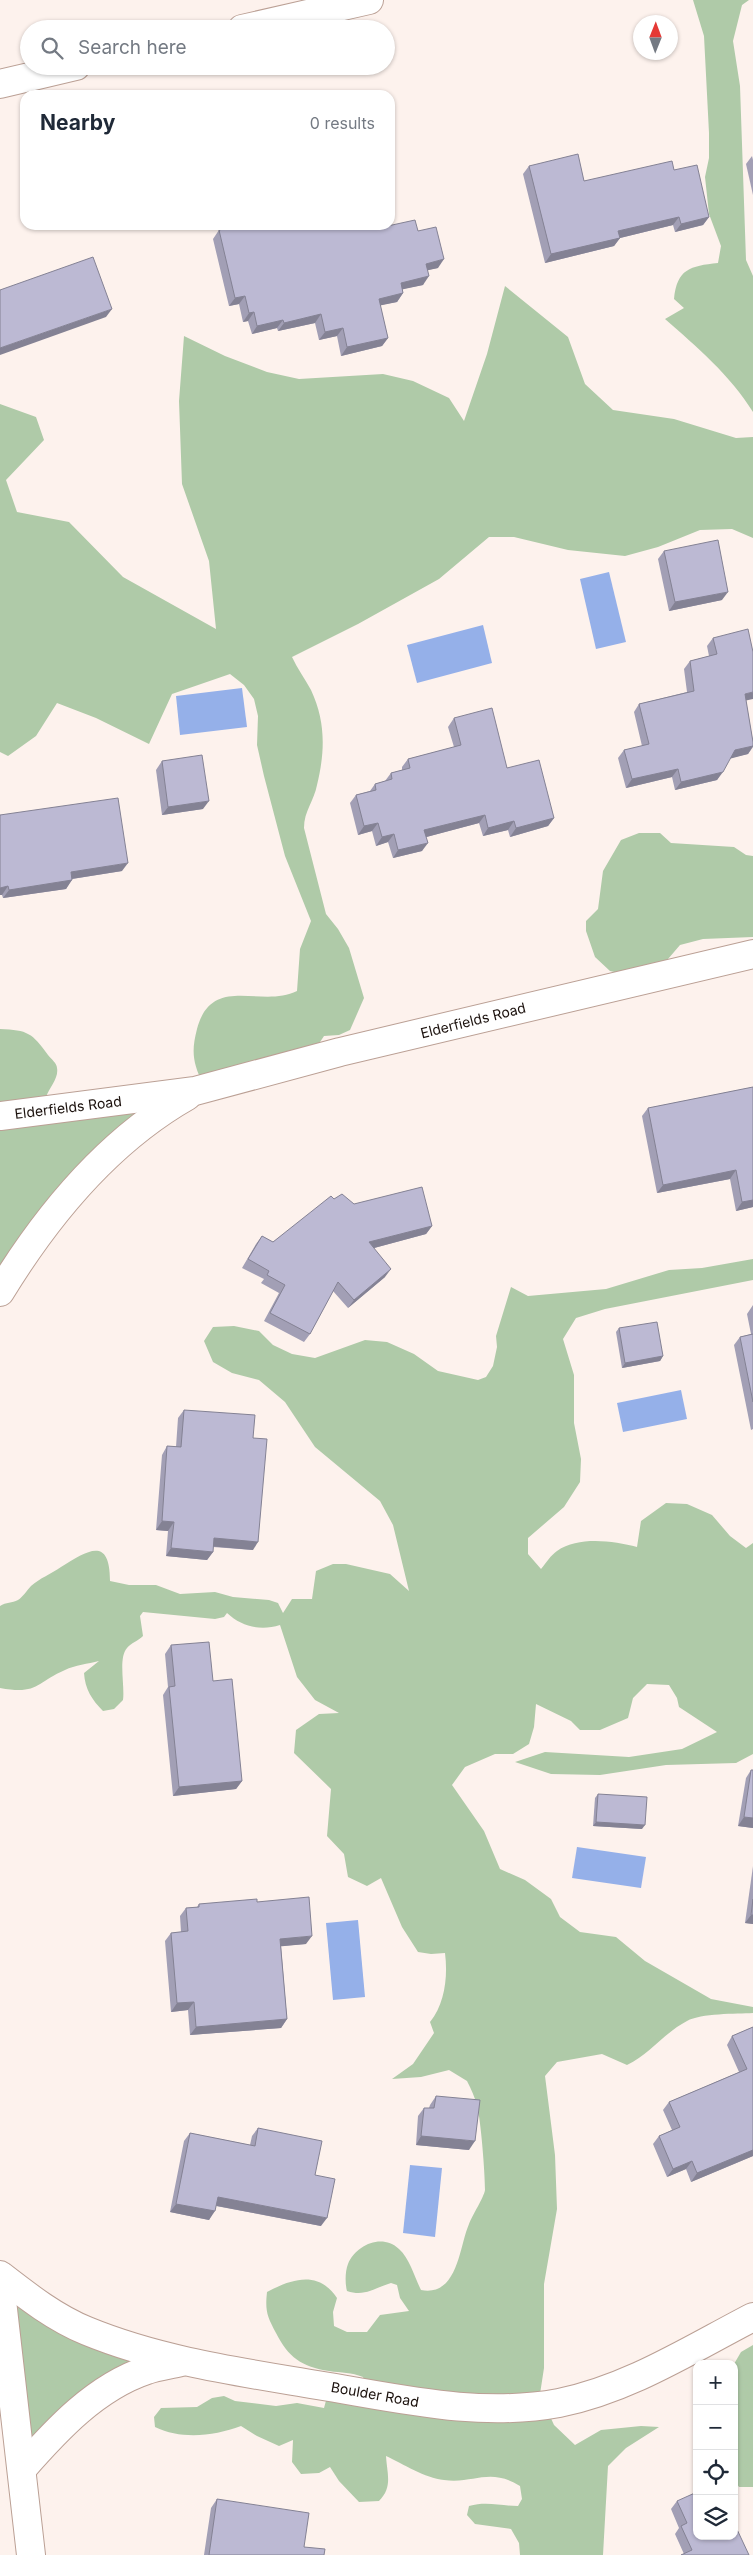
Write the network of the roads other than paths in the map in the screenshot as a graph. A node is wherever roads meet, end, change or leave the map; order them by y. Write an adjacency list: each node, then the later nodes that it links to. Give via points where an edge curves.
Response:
1 (369, 0): 2 (street)
2 (281, 20)
3 (38, 75): 4 (street)
4 (0, 84)
5 (753, 954): 6 (street, Elderfields Road, via 340,1052)
6 (195, 1091): 7 (street, Elderfields Road); 8 (street, Elderfields Road, via 147,1122 86,1177 42,1228)
7 (0, 1116)
8 (0, 1292)
9 (0, 2274): 12 (street, Boulder Road, via 39,2305 85,2330 135,2349)
10 (0, 2283): 13 (street)
11 (753, 2317): 12 (street, Boulder Road, via 625,2383 560,2402 502,2410 457,2408)
12 (187, 2361): 13 (street, via 147,2370 109,2388 62,2425)
13 (22, 2469): 14 (street)
14 (31, 2555)

